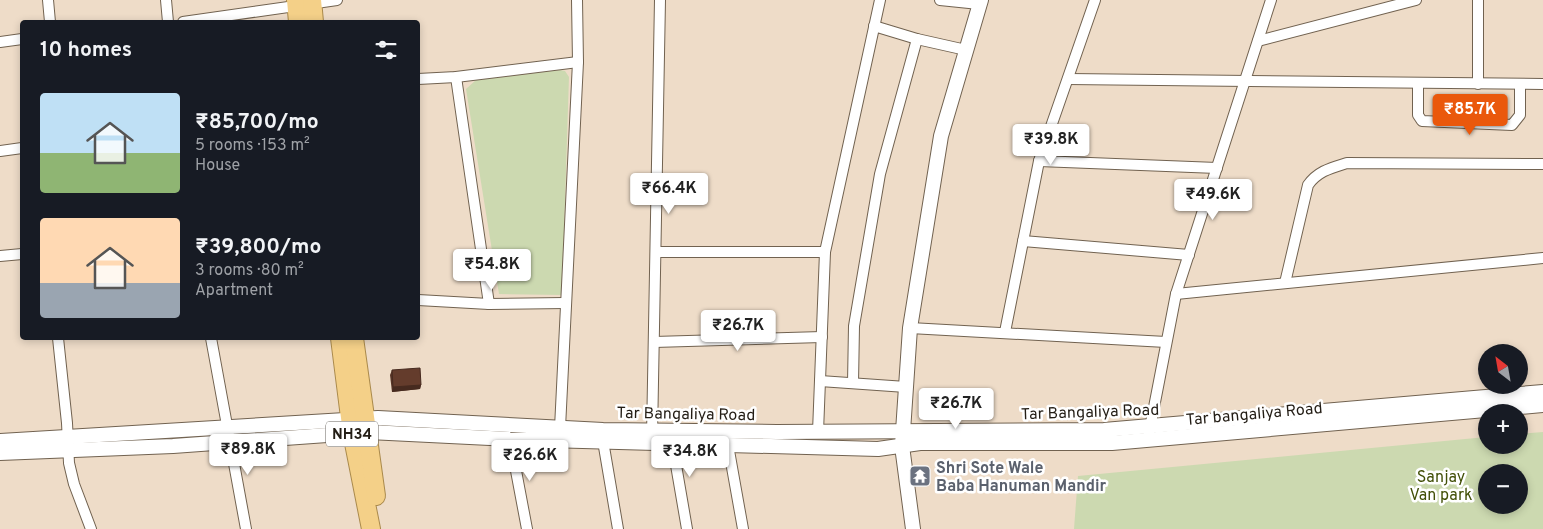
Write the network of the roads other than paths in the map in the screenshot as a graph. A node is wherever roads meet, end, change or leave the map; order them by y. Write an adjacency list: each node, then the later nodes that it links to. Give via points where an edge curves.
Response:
1 (48, 0): 14 (street)
2 (166, 0): 15 (street)
3 (337, 0): 12 (street)
4 (577, 0): 25 (street)
5 (660, 0): 40 (street)
6 (880, 0): 19 (street)
7 (940, 0): 13 (street)
8 (1095, 0): 28 (street)
9 (1271, 0): 23 (street)
10 (1416, 0): 23 (street)
11 (1478, 0): 31 (street)
12 (304, 2): 16 (street); 17 (highway); 18 (highway)
13 (980, 2): 24 (street)
14 (50, 20)
15 (168, 20)
16 (195, 20)
17 (299, 20)
18 (313, 20)
19 (874, 26): 21 (street); 41 (street)
20 (20, 39): 22 (street)
21 (917, 39): 24 (street); 61 (street, via 880,174 854,326)
22 (0, 42)
23 (1258, 42): 29 (street)
24 (966, 50): 51 (street, via 941,136)
25 (578, 62): 26 (street); 49 (street)
26 (456, 77): 27 (street); 50 (street)
27 (420, 79)
28 (1068, 79): 29 (street); 36 (street)
29 (1245, 82): 30 (street); 38 (street)
30 (1418, 83): 31 (street); 32 (street, via 1418,115 1422,120 1512,125 1520,115)
31 (1478, 84): 32 (street)
32 (1520, 84): 33 (street)
33 (1543, 84)
34 (20, 148): 35 (street)
35 (0, 151)
36 (1039, 161): 38 (street); 39 (street)
37 (1543, 164): 46 (street, via 1347,163 1324,170 1308,185)
38 (1217, 168): 43 (street)
39 (1023, 241): 43 (street); 52 (street)
40 (656, 252): 41 (street); 58 (street)
41 (825, 252): 53 (street)
42 (20, 254): 44 (street)
43 (1189, 255): 47 (street)
44 (0, 256)
45 (1543, 258): 46 (street)
46 (1285, 283): 47 (street)
47 (1176, 294): 59 (street)
48 (420, 300): 50 (street)
49 (565, 303): 50 (street); 67 (street)
50 (489, 304)
51 (910, 328): 52 (street); 62 (street)
52 (1005, 332): 59 (street)
53 (822, 337): 58 (street); 60 (street)
54 (58, 340): 78 (street)
55 (211, 340): 71 (street)
56 (340, 340): 66 (highway, NH34)
57 (354, 340): 66 (highway, NH34)
58 (654, 342): 73 (street)
59 (1166, 342): 72 (street)
60 (820, 381): 61 (street); 69 (street)
61 (853, 383): 62 (street)
62 (906, 387): 68 (street)
63 (1543, 392): 65 (street)
64 (1543, 405): 65 (street, Tar bangaliya Road)
65 (1448, 407): 72 (street, Tar bangaliya Road)
66 (360, 426): 70 (street, Tar Bangaliya Road); 71 (street); 75 (street, Tar bangaliya Road); 84 (highway, NH34); 85 (highway, NH34)
67 (560, 428): 70 (street, Tar Bangaliya Road); 73 (street, Tar Bangaliya Road)
68 (903, 431): 69 (street, Tar Bangaliya Road); 72 (street, Tar Bangaliya Road, via 1104,430); 80 (street)
69 (818, 432): 74 (street, Tar Bangaliya Road)
70 (533, 433): 75 (street, Tar bangaliya Road); 77 (street, Tar bangaliya Road)
71 (227, 434): 78 (street); 83 (street)
72 (1148, 434): 80 (street, Tar bangaliya Road, via 1048,445 920,443)
73 (652, 437): 74 (street, Tar bangaliya Road); 77 (street, Tar bangaliya Road)
74 (671, 437): 79 (street, Tar bangaliya Road); 88 (street)
75 (510, 439): 86 (street)
76 (0, 440): 78 (street)
77 (603, 442): 87 (street)
78 (68, 444): 81 (street); 82 (street, via 74,484)
79 (728, 445): 80 (street, Tar bangaliya Road, via 878,449); 89 (street)
80 (902, 446): 90 (street)
81 (0, 453)
82 (91, 529)
83 (246, 529)
84 (371, 529)
85 (381, 529)
86 (527, 529)
87 (618, 529)
88 (687, 529)
89 (743, 529)
90 (914, 529)

